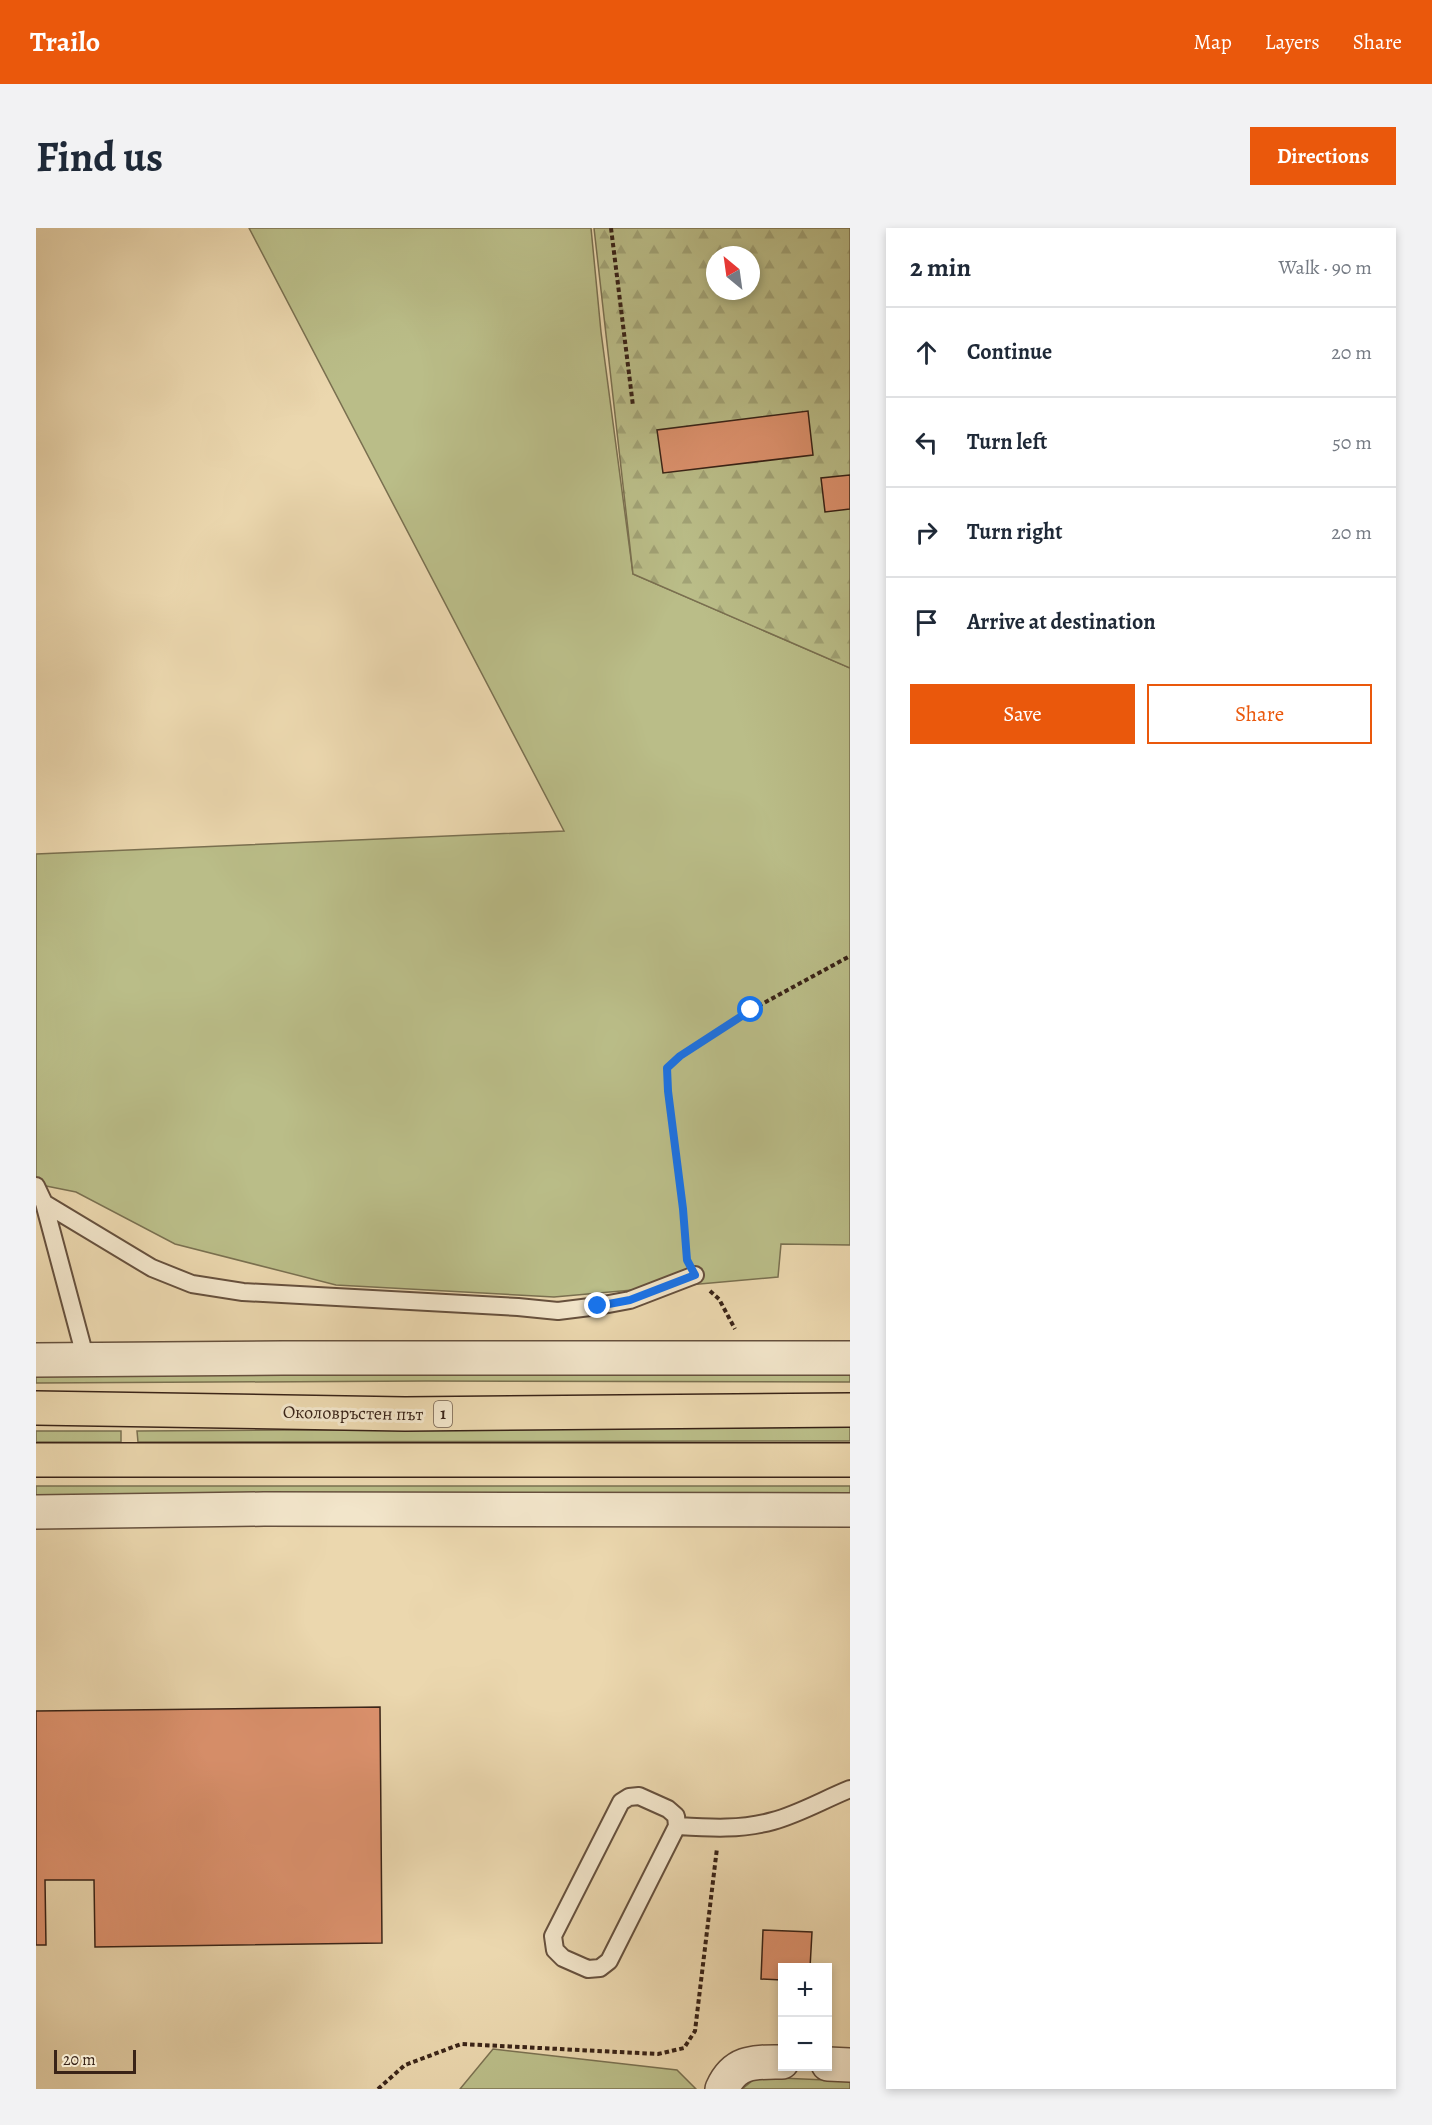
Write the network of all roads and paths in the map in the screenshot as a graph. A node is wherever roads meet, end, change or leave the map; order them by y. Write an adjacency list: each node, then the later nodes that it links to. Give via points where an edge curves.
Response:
1 (611, 228): 2 (path)
2 (633, 406)
3 (850, 956): 6 (path, via 751,1010 667,1068 687,1260)
4 (36, 1186): 5 (lane)
5 (44, 1203): 6 (lane, via 153,1268 192,1284 243,1292 558,1311 630,1300); 10 (lane)
6 (695, 1275): 7 (path, via 718,1299 735,1327)
7 (739, 1358): 8 (street); 10 (street)
8 (850, 1358)
9 (36, 1360): 10 (street)
10 (86, 1360)
11 (36, 1408): 12 (highway, Околовръстен път / 1, via 405,1414)
12 (850, 1410)
13 (36, 1460): 14 (highway)
14 (850, 1460)
15 (850, 1510): 16 (street)
16 (36, 1512)
17 (850, 1789): 19 (lane, via 774,1821)
18 (677, 1826): 18 (lane, via 609,1961 600,1968 588,1969 563,1958 555,1950 553,1936 621,1802 639,1796 649,1800 676,1816); 19 (lane)
19 (720, 1829): 23 (path, via 694,2031 684,2048 658,2054 461,2044 405,2066)
20 (778, 2062): 24 (street, via 752,2062 728,2076)
21 (832, 2064): 22 (street)
22 (850, 2064)
23 (378, 2089)
24 (722, 2089)

